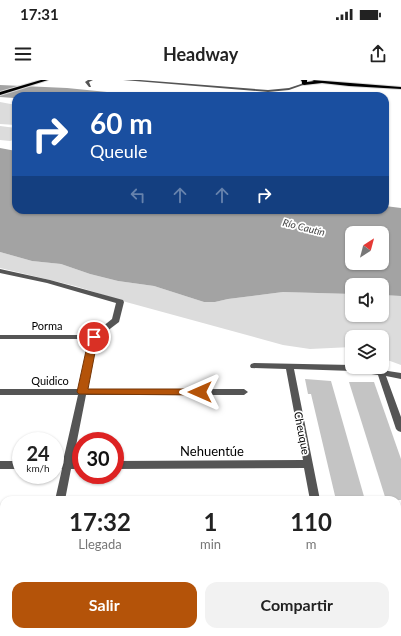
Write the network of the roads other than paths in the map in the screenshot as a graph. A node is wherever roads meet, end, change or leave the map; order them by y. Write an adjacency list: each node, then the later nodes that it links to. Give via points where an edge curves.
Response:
1 (46, 80): 10 (main road)
2 (90, 80): 8 (street, via 87,82)
3 (125, 80): 7 (street, via 268,91 289,89)
4 (314, 80): 6 (main road)
5 (321, 80): 6 (main road)
6 (331, 81): 7 (main road); 9 (main road)
7 (304, 82)
8 (90, 86)
9 (401, 87)
10 (0, 94)
11 (0, 271): 13 (street, via 48,281 120,302 116,320)
12 (0, 337): 13 (street, Porma)
13 (94, 337): 21 (street)
14 (254, 366): 15 (street)
15 (289, 366): 16 (street); 24 (street, Cheuque)
16 (345, 368)
17 (381, 374): 23 (street)
18 (388, 374): 19 (street)
19 (401, 376)
20 (0, 392): 21 (street, Quidico)
21 (82, 392): 22 (street, Quidico); 27 (street)
22 (244, 392)
23 (401, 429)
24 (308, 464): 29 (street, Nehuentúe); 31 (street, Cheuque)
25 (0, 465): 26 (street)
26 (12, 465)
27 (67, 465): 28 (street); 30 (street)
28 (72, 465)
29 (124, 465)
30 (61, 496)
31 (314, 496)

